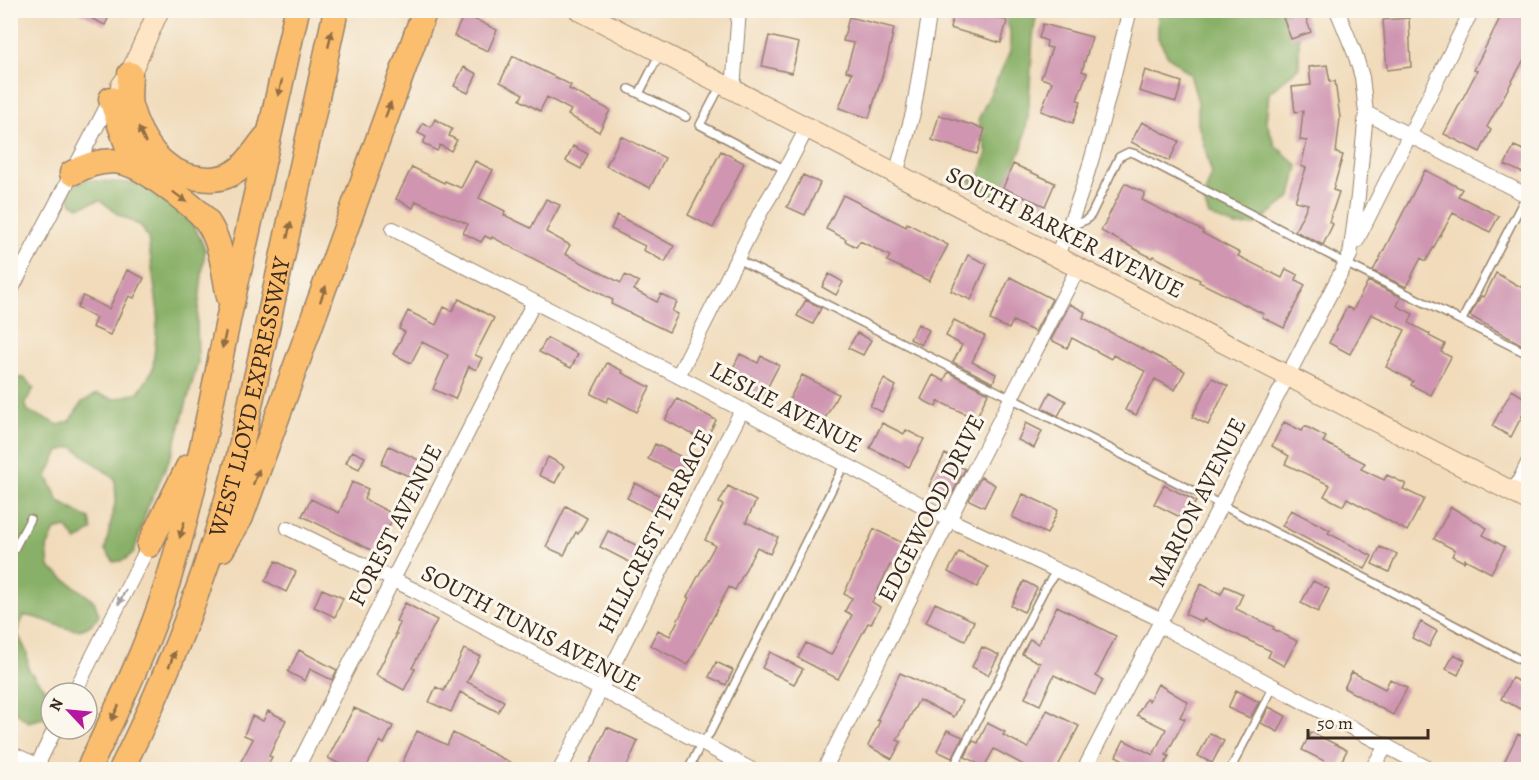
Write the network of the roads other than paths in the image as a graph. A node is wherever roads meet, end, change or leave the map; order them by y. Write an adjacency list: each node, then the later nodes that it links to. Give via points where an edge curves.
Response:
1 (159, 10): 13 (main road)
2 (297, 10): 21 (highway, WEST LLOYD EXPRESSWAY, one-way to 21)
3 (336, 10): 55 (highway, WEST LLOYD EXPRESSWAY, one-way to 3, via 238,456)
4 (425, 10): 55 (highway, one-way to 4, via 241,517)
5 (579, 10): 11 (main road, SOUTH BARKER AVENUE)
6 (738, 10): 14 (street)
7 (930, 10): 26 (street, via 913,113)
8 (1130, 10): 28 (street, via 1095,152)
9 (1337, 10): 18 (street, MARION AVENUE, via 1356,54)
10 (1472, 10): 22 (street, MARION AVENUE)
11 (606, 16): 12 (main road, SOUTH BARKER AVENUE)
12 (661, 53): 14 (main road, SOUTH BARKER AVENUE); 16 (lane)
13 (130, 74): 17 (main road); 21 (highway, one-way to 13, via 232,174 208,179 182,174 159,160 144,139 130,104)
14 (727, 87): 20 (main road, SOUTH BARKER AVENUE); 23 (lane, via 700,125)
15 (629, 88): 16 (lane)
16 (639, 94): 19 (lane)
17 (111, 99): 24 (highway, via 126,142); 25 (street)
18 (1366, 113): 22 (street); 32 (street, MARION AVENUE)
19 (686, 117)
20 (807, 128): 23 (street); 26 (main road, SOUTH BARKER AVENUE)
21 (269, 134): 36 (highway, WEST LLOYD EXPRESSWAY)
22 (1408, 136): 27 (street); 32 (street, MARION AVENUE)
23 (786, 170): 31 (street)
24 (147, 172): 25 (highway, via 108,161 89,164); 36 (highway, one-way to 36, via 197,210 210,226 216,237)
25 (72, 173): 34 (street)
26 (896, 174): 30 (main road, SOUTH BARKER AVENUE)
27 (1528, 194): 37 (lane)
28 (1069, 227): 30 (street); 32 (lane, via 1091,215 1115,163 1129,152)
29 (393, 229): 35 (street, LESLIE AVENUE)
30 (1056, 257): 33 (main road, SOUTH BARKER AVENUE)
31 (737, 259): 39 (street); 41 (lane)
32 (1347, 259): 37 (lane); 40 (street, MARION AVENUE)
33 (1078, 268): 40 (main road, SOUTH BARKER AVENUE); 41 (street, EDGEWOOD DRIVE)
34 (10, 292)
35 (534, 302): 39 (street, LESLIE AVENUE); 54 (street, FOREST AVENUE)
36 (231, 307): 43 (highway, WEST LLOYD EXPRESSWAY, one-way to 43)
37 (1462, 320): 38 (lane)
38 (1528, 354)
39 (678, 376): 42 (street, LESLIE AVENUE)
40 (1288, 376): 46 (main road, SOUTH BARKER AVENUE); 47 (street, MARION AVENUE)
41 (1011, 399): 47 (lane); 49 (street, EDGEWOOD DRIVE)
42 (742, 410): 44 (street, LESLIE AVENUE); 60 (street, HILLCREST TERRACE)
43 (205, 432): 51 (highway); 66 (highway, WEST LLOYD EXPRESSWAY, one-way to 66, via 190,504 161,602 130,684)
44 (845, 463): 49 (street, LESLIE AVENUE); 62 (lane)
45 (1528, 463): 46 (street)
46 (1521, 496)
47 (1220, 505): 56 (street, MARION AVENUE); 57 (lane)
48 (30, 519): 52 (lane)
49 (950, 520): 53 (street, LESLIE AVENUE); 72 (street, EDGEWOOD DRIVE)
50 (288, 528): 54 (street, SOUTH TUNIS AVENUE)
51 (149, 545): 58 (street, one-way to 58)
52 (10, 557)
53 (1057, 570): 56 (street, LESLIE AVENUE); 73 (lane)
54 (392, 581): 60 (street, SOUTH TUNIS AVENUE); 68 (street, FOREST AVENUE)
55 (201, 584): 67 (highway, WEST LLOYD EXPRESSWAY, one-way to 55, via 167,674)
56 (1160, 623): 59 (street, LESLIE AVENUE); 74 (street, MARION AVENUE)
57 (1528, 664)
58 (80, 681)
59 (1274, 685): 63 (street, LESLIE AVENUE); 75 (lane)
60 (600, 690): 62 (street, SOUTH TUNIS AVENUE); 69 (street, HILLCREST TERRACE)
61 (49, 741): 65 (street)
62 (701, 744): 70 (lane); 71 (street, SOUTH TUNIS AVENUE)
63 (1387, 745): 76 (street); 77 (street, LESLIE AVENUE)
64 (10, 753): 65 (street)
65 (36, 767)
66 (88, 770)
67 (121, 770)
68 (296, 770)
69 (560, 770)
70 (688, 770)
71 (752, 770)
72 (824, 770)
73 (952, 770)
74 (1084, 770)
75 (1230, 770)
76 (1371, 770)
77 (1431, 770)

